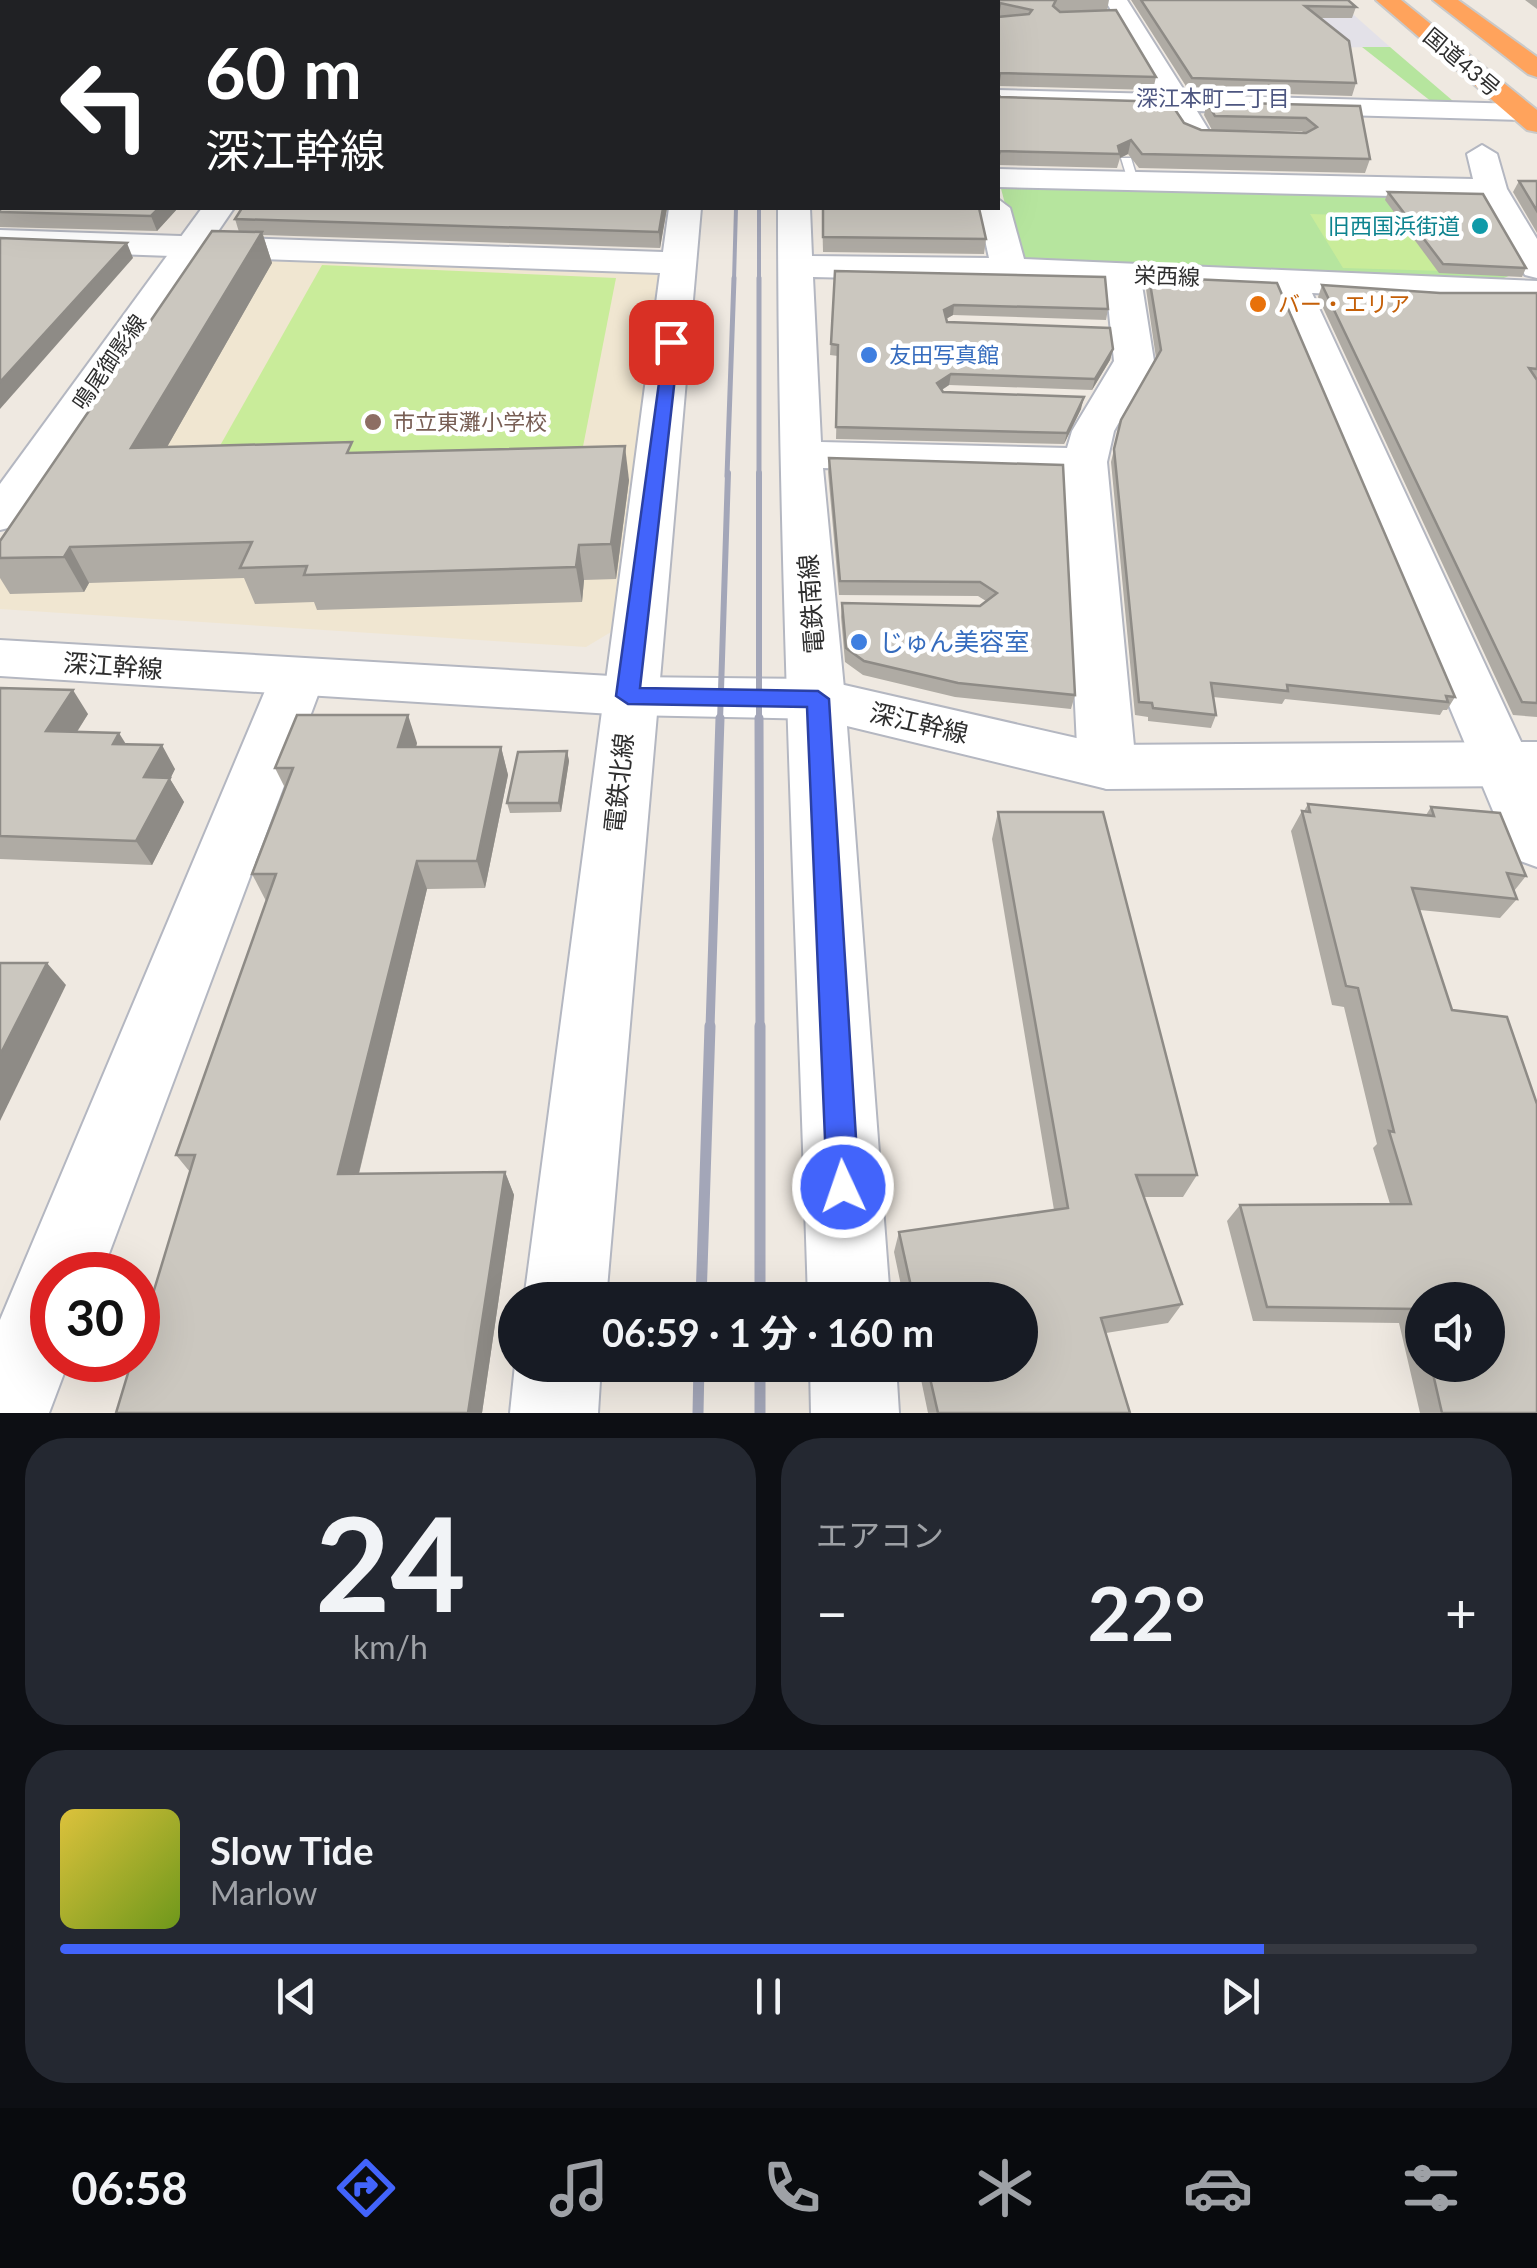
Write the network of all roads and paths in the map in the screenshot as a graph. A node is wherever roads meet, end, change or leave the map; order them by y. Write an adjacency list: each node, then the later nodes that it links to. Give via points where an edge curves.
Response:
1 (1387, 0): 10 (highway, 国道43号)
2 (1408, 0): 10 (highway)
3 (1444, 0): 7 (highway)
4 (1472, 0): 6 (highway)
5 (1117, 12): 9 (street)
6 (1537, 48)
7 (1537, 69)
8 (1000, 98): 9 (street)
9 (1178, 102): 11 (street); 13 (street, via 1206,136)
10 (1532, 112): 11 (street)
11 (1472, 113): 14 (street)
12 (1000, 178): 13 (street, via 1130,171)
13 (1226, 183): 14 (street)
14 (1491, 188): 23 (street)
15 (217, 210): 20 (street, 鳴尾御影線)
16 (685, 210): 21 (street, 電鉄北線)
17 (794, 210): 22 (street, 電鉄南線)
18 (994, 210): 24 (street)
19 (0, 240): 20 (street)
20 (192, 247): 21 (street, via 461,238); 30 (street, 鳴尾御影線)
21 (680, 263): 33 (street, 電鉄北線)
22 (798, 266): 24 (street, 栄西線); 28 (street, 電鉄南線)
23 (1537, 268)
24 (1009, 270): 25 (street, 栄西線)
25 (1122, 274): 26 (street, 栄西線); 29 (street, via 1124,330 1134,361 1101,399)
26 (1288, 281): 27 (street, 栄西線); 35 (street)
27 (1537, 292)
28 (800, 454): 29 (street); 34 (street, 電鉄南線, via 820,607)
29 (1085, 462): 36 (street)
30 (0, 516)
31 (0, 658): 32 (street, 深江幹線)
32 (297, 678): 33 (street, 深江幹線); 38 (street)
33 (628, 696): 34 (street, 深江幹線); 39 (street, 電鉄北線)
34 (818, 699): 36 (street, 深江幹線); 40 (street, 電鉄南線)
35 (1521, 764): 36 (street, 深江幹線); 37 (street)
36 (1108, 767)
37 (1537, 842)
38 (69, 1252)
39 (567, 1282)
40 (848, 1282)
41 (30, 1350): 44 (street)
42 (557, 1382): 45 (street)
43 (853, 1382): 46 (street)
44 (5, 1413)
45 (554, 1413)
46 (855, 1413)

